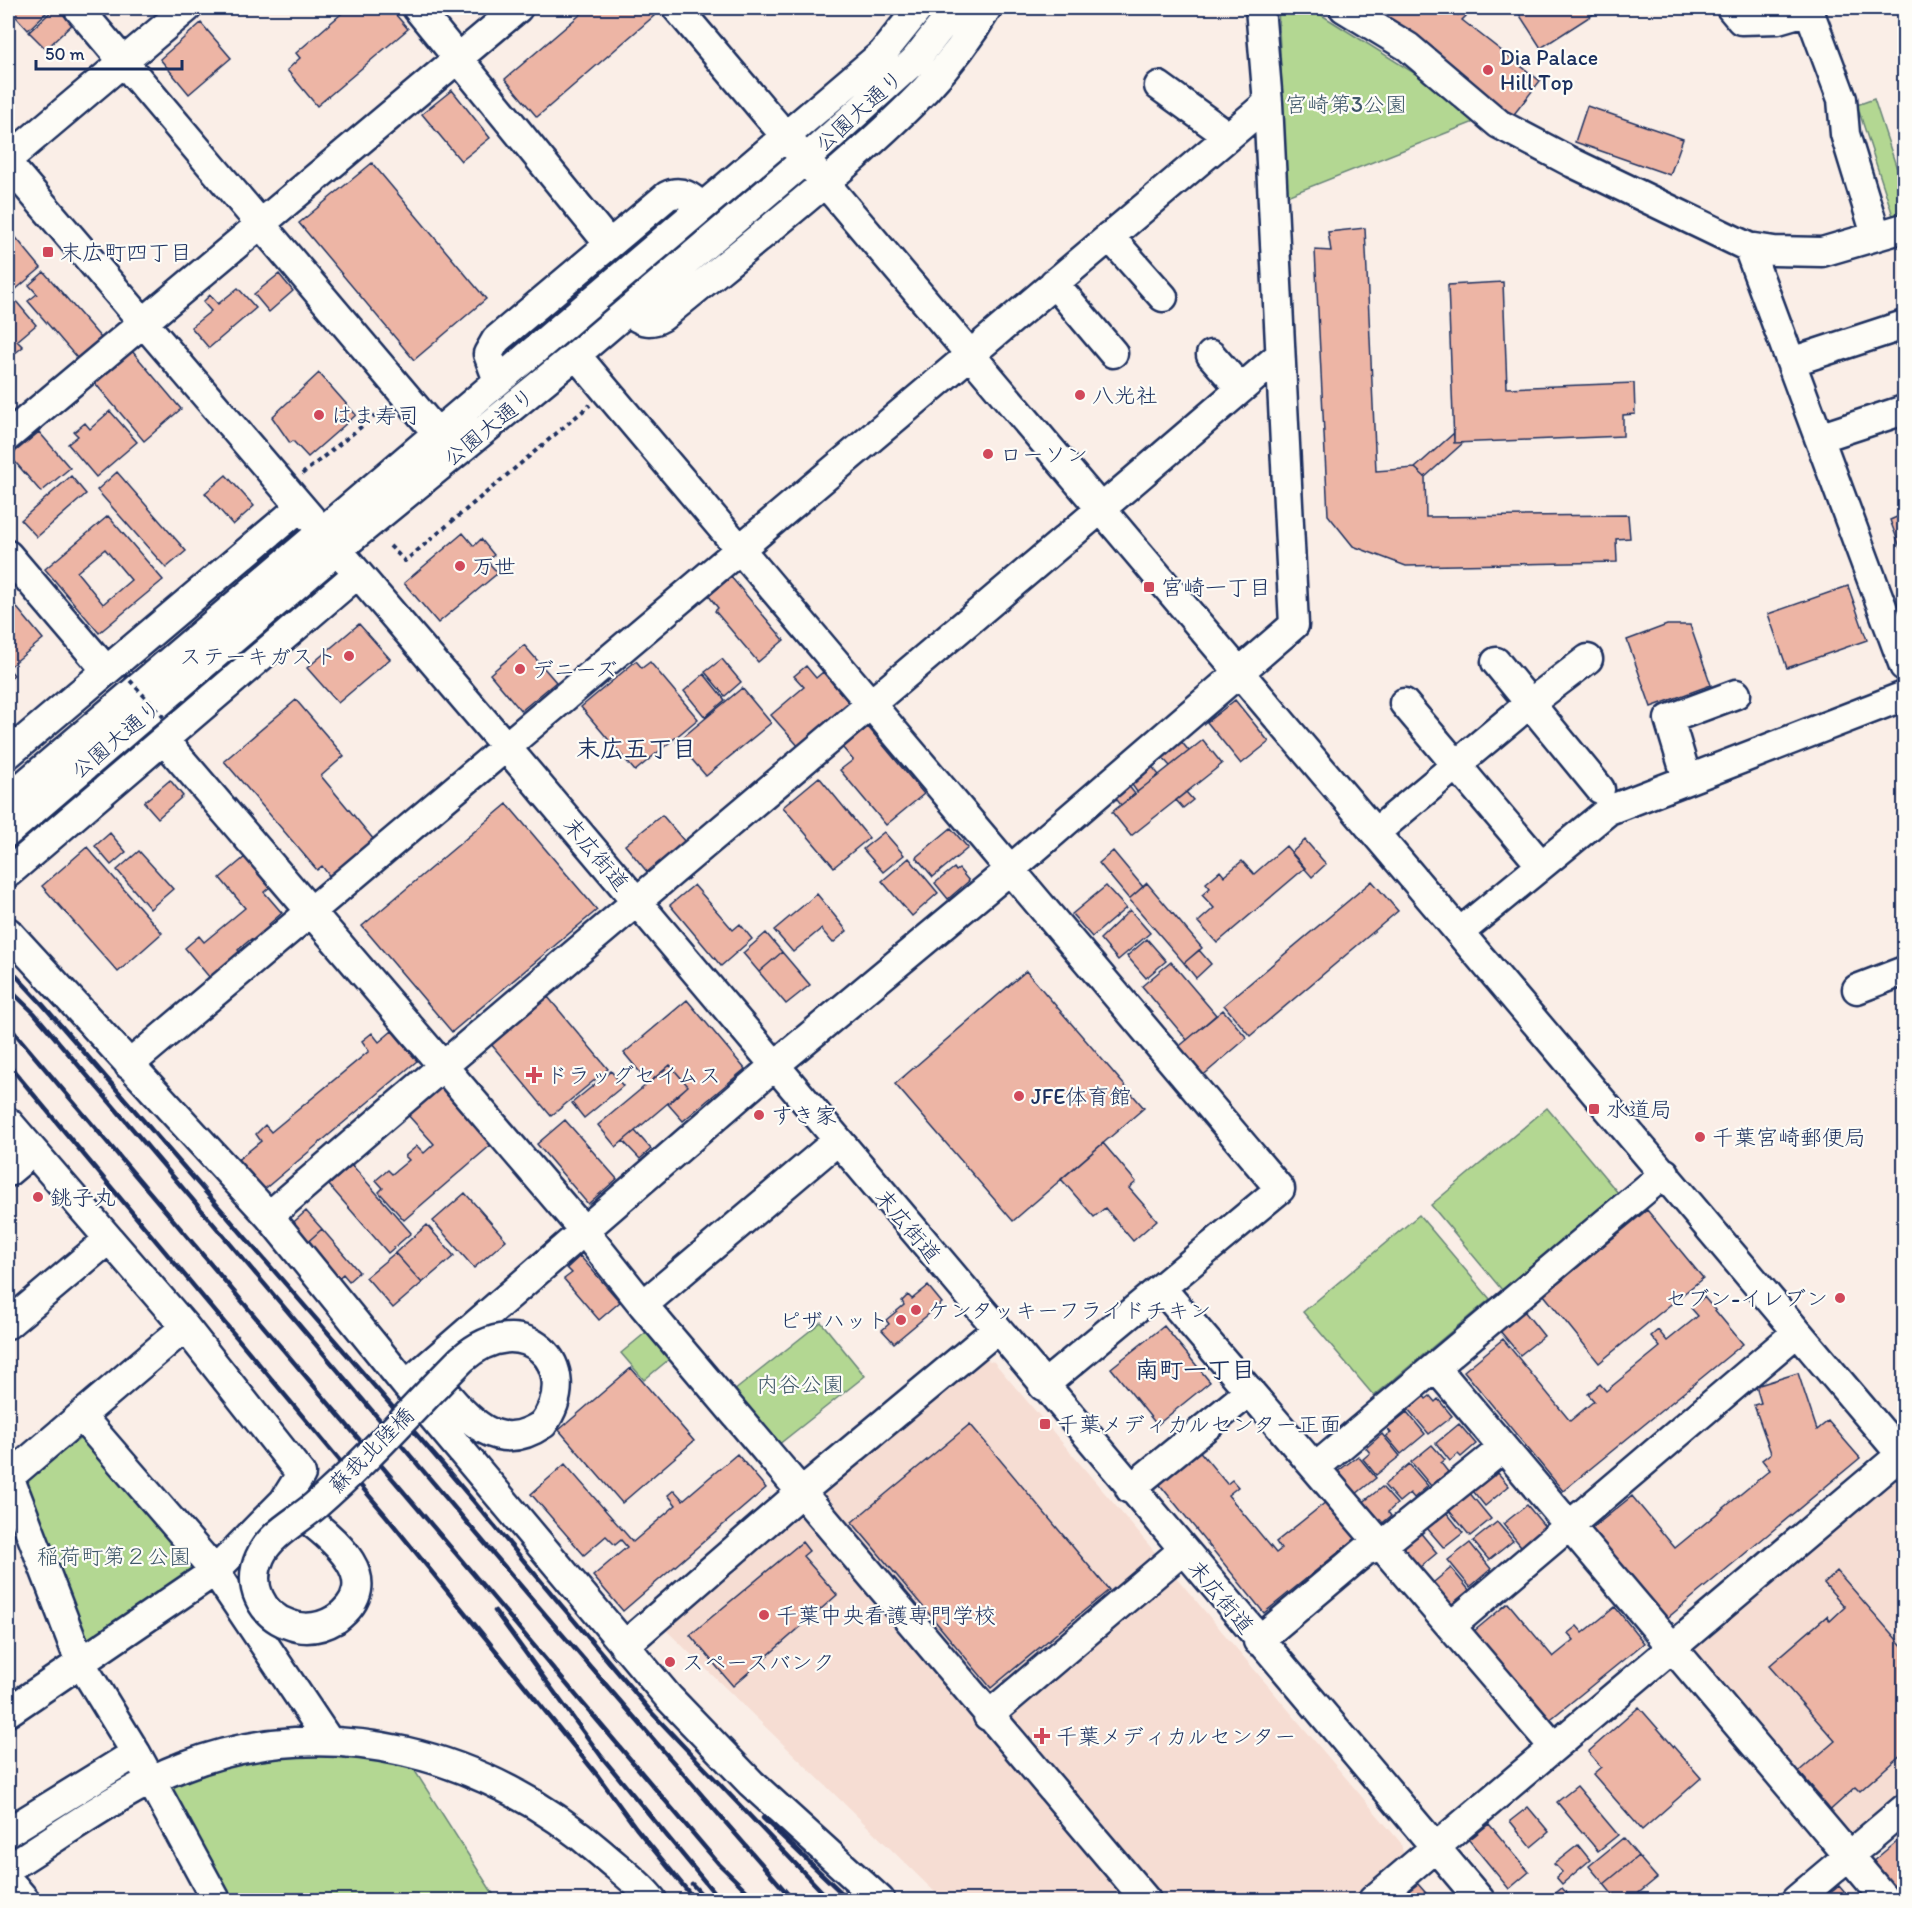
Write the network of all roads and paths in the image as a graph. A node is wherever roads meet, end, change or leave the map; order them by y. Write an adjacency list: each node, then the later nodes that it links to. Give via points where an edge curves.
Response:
1 (78, 8): 14 (street)
2 (187, 8): 14 (street)
3 (417, 8): 13 (street)
4 (518, 8): 13 (street)
5 (677, 8): 17 (street)
6 (919, 8): 17 (street, 公園大通り, via 882,54)
7 (956, 8): 20 (street, 公園大通り, via 915,60)
8 (987, 8): 22 (street, via 938,77)
9 (1260, 8): 16 (street)
10 (1344, 8): 29 (street, via 1408,47 1499,124)
11 (1731, 8): 12 (street, via 1741,20 1778,19)
12 (1808, 9): 26 (street, via 1842,99 1845,134)
13 (458, 59): 24 (street); 28 (street)
14 (123, 61): 19 (street); 24 (street)
15 (1159, 86): 18 (street)
16 (1268, 103): 18 (street); 38 (street)
17 (787, 135): 20 (street); 23 (street, 公園大通り)
18 (1228, 136): 27 (street)
19 (8, 159)
20 (806, 159): 22 (street); 32 (street, 公園大通り)
21 (8, 165): 33 (street, 末広街道)
22 (826, 182): 32 (street, via 662,317 642,321); 36 (street)
23 (701, 206): 28 (street, via 687,195 672,194); 41 (street, 公園大通り)
24 (261, 224): 33 (street); 46 (street)
25 (1905, 228): 26 (street)
26 (1876, 235): 29 (street, via 1822,252)
27 (1109, 236): 30 (street); 31 (street)
28 (609, 244): 41 (street, via 496,340 488,354)
29 (1748, 247): 40 (street)
30 (1054, 283): 35 (street); 36 (street)
31 (1163, 297)
32 (628, 311): 39 (street, 公園大通り)
33 (143, 324): 47 (street); 50 (street, 末広街道)
34 (1905, 325): 40 (street)
35 (1113, 353)
36 (969, 354): 51 (street); 54 (street)
37 (1211, 355): 42 (street)
38 (1280, 355): 42 (street); 61 (street, via 1294,625)
39 (576, 356): 52 (street, 公園大通り); 54 (street)
40 (1791, 362): 48 (street)
41 (498, 381): 46 (street, 公園大通り)
42 (1241, 389): 51 (street)
43 (593, 403): 53 (path, via 405,561)
44 (1905, 410): 48 (street)
45 (395, 413): 49 (path, via 389,405)
46 (437, 433): 52 (street, 公園大通り)
47 (8, 436)
48 (1819, 438): 59 (street)
49 (302, 474)
50 (299, 508): 52 (street, 末広街道); 60 (street)
51 (1102, 510): 61 (street); 65 (street)
52 (329, 542): 56 (street, 末広街道); 73 (street, 公園大通り); 74 (street, 公園大通り)
53 (390, 546)
54 (740, 551): 65 (street); 68 (street)
55 (8, 555): 60 (street)
56 (356, 575): 67 (street); 68 (street, 末広街道)
57 (1588, 659): 66 (street)
58 (1496, 662): 66 (street)
59 (1905, 666)
60 (115, 672): 67 (path, bridge); 69 (street)
61 (1239, 672): 75 (street); 77 (street)
62 (1736, 694): 71 (street, via 1669,719)
63 (1905, 696): 71 (street)
64 (1404, 703): 70 (street)
65 (870, 704): 77 (street); 79 (street)
66 (1529, 704): 70 (street); 72 (street)
67 (165, 730): 78 (street); 80 (street)
68 (507, 748): 79 (street, 末広街道); 80 (street)
69 (8, 754)
70 (1456, 766): 75 (street); 76 (street)
71 (1687, 779): 76 (street, via 1608,810)
72 (1600, 789)
73 (8, 799)
74 (8, 832)
75 (1376, 832): 82 (street)
76 (1541, 865): 82 (street)
77 (1012, 868): 87 (street); 96 (street, via 1280,1189)
78 (8, 873)
79 (637, 903): 86 (street); 87 (street, 末広街道)
80 (308, 911): 85 (street); 86 (street)
81 (8, 932): 85 (street)
82 (1460, 932): 92 (street)
83 (1905, 971): 84 (street)
84 (1857, 989)
85 (129, 1065): 93 (street)
86 (440, 1066): 93 (street); 94 (street)
87 (774, 1066): 89 (street, 末広街道); 94 (street)
88 (8, 1122): 90 (street)
89 (837, 1141): 97 (street); 100 (street, 末広街道)
90 (33, 1151): 91 (street); 95 (street)
91 (8, 1172)
92 (1665, 1173): 101 (street); 102 (street)
93 (269, 1216): 103 (street)
94 (584, 1231): 97 (street); 103 (street)
95 (109, 1239): 98 (street); 99 (street)
96 (1162, 1289): 104 (street); 105 (street)
97 (642, 1305): 112 (street)
98 (8, 1324)
99 (185, 1327): 106 (street); 113 (street, via 301,1474)
100 (996, 1330): 104 (street, 末広街道); 112 (street)
101 (1796, 1333): 108 (street); 114 (street)
102 (1436, 1368): 107 (street); 109 (street)
103 (416, 1377): 113 (street, 蘇我北陸橋, bridge, via 431,1376 438,1383 444,1390 451,1398 473,1421 500,1437 530,1433 543,1424 556,1403 552,1364 547,1355 528,1341 515,1336 501,1337 476,1347 462,1359 456,1365 450,1371 444,1377 436,1385 317,1504 308,1511 300,1518 282,1531 268,1544 259,1559 255,1585 264,1608 295,1627 316,1628 346,1611 355,1594 356,1574 349,1556 342,1549 309,1521 301,1515); 120 (street)
104 (1043, 1386): 111 (street, 末広街道)
105 (1250, 1391): 109 (street); 111 (street)
106 (81, 1416): 110 (street); 117 (street)
107 (1503, 1448): 114 (street); 115 (street)
108 (1904, 1455): 121 (street)
109 (1316, 1467): 115 (street)
110 (8, 1477): 122 (street)
111 (1130, 1489): 116 (street, 末広街道)
112 (800, 1493): 120 (street); 124 (street)
113 (285, 1501): 117 (street)
114 (1569, 1526): 118 (street); 121 (street)
115 (1381, 1546): 118 (street); 119 (street, via 1365,1551)
116 (1182, 1551): 119 (street, 末広街道); 124 (street)
117 (215, 1571): 122 (street); 125 (street)
118 (1451, 1626): 126 (street)
119 (1258, 1641): 131 (street, 末広街道)
120 (624, 1646): 138 (street, via 751,1783)
121 (1672, 1648): 126 (street); 132 (street)
122 (80, 1662): 123 (street); 127 (street)
123 (11, 1703)
124 (988, 1716): 139 (street)
125 (329, 1741): 128 (street, via 245,1748 185,1765); 135 (street, via 369,1744 412,1754 463,1767 494,1782 542,1807 585,1839)
126 (1553, 1746): 131 (street)
127 (136, 1753): 128 (street); 130 (street)
128 (150, 1780): 133 (street); 137 (street)
129 (1905, 1809): 132 (street)
130 (8, 1832)
131 (1435, 1847): 140 (street); 141 (street, 末広街道)
132 (1848, 1856): 142 (street); 143 (street)
133 (8, 1868)
134 (8, 1880): 136 (street)
135 (643, 1898)
136 (25, 1900)
137 (214, 1900)
138 (880, 1900)
139 (1146, 1900)
140 (1374, 1900)
141 (1480, 1900)
142 (1796, 1900)
143 (1886, 1900)

